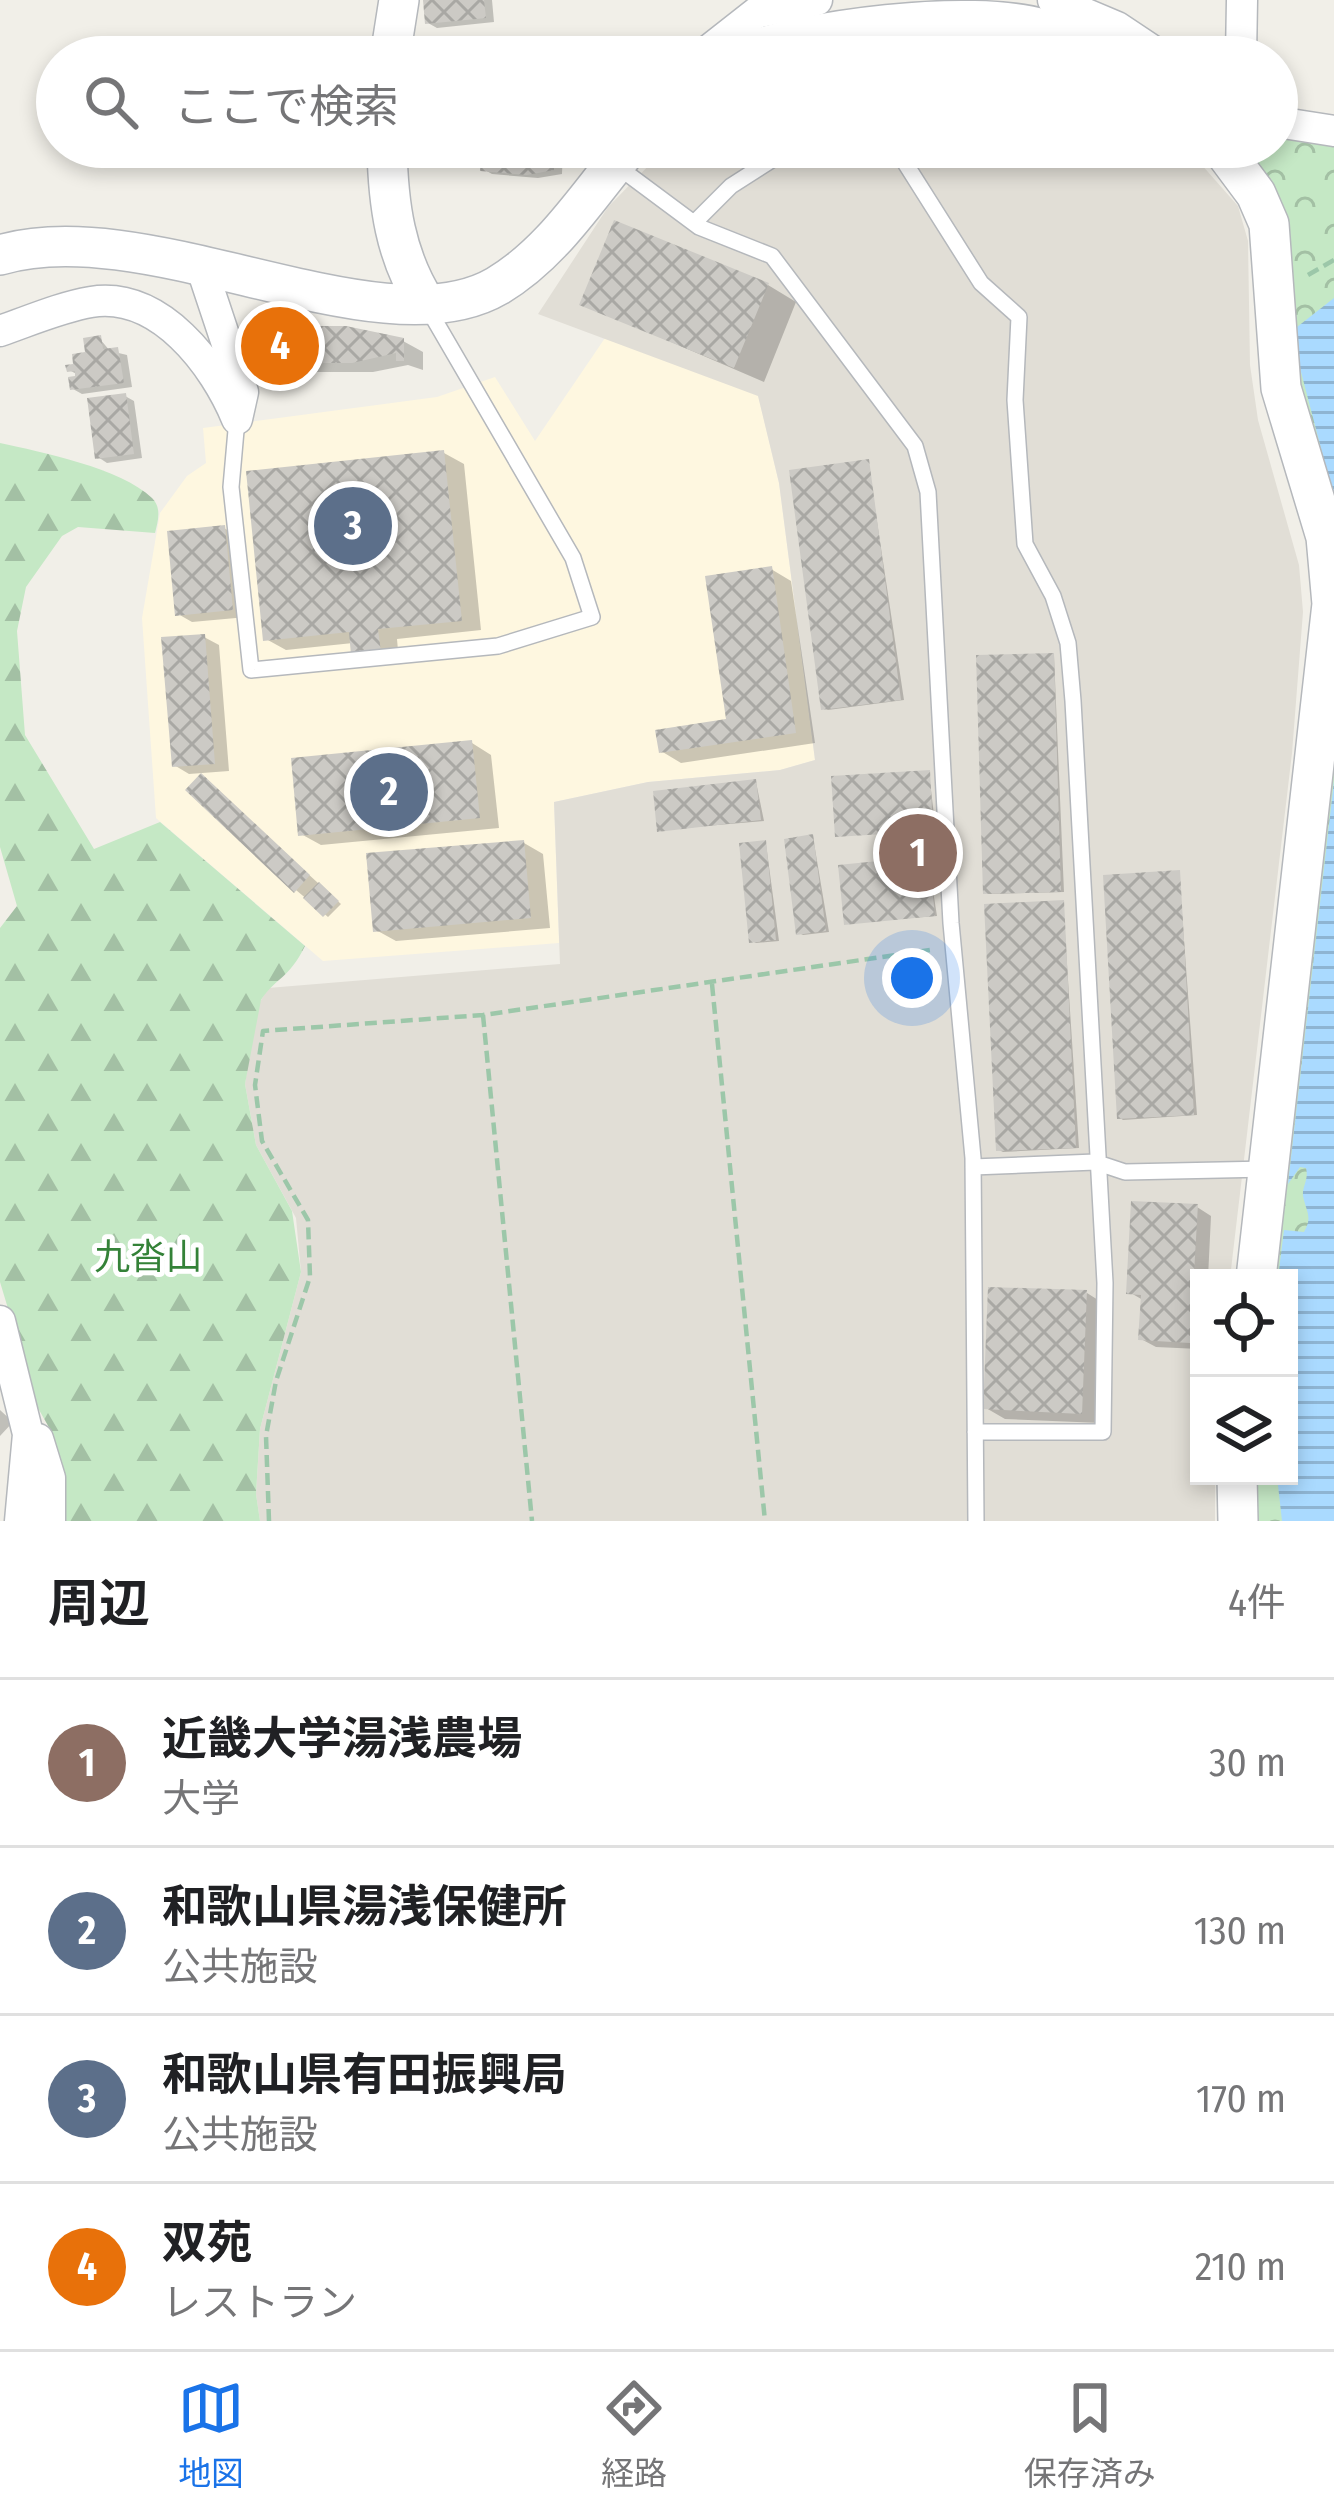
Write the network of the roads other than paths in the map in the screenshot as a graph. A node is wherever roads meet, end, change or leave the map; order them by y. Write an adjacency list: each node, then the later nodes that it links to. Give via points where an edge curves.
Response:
1 (399, 0): 5 (street)
2 (817, 0): 6 (street, via 756,14)
3 (1053, 0): 9 (street)
4 (1242, 0): 10 (street)
5 (393, 36)
6 (727, 36)
7 (793, 36): 8 (street, via 973,23)
8 (1058, 36)
9 (1130, 36)
10 (1241, 36)
11 (1298, 125): 12 (street)
12 (1334, 131)
13 (389, 168): 22 (street, via 396,241)
14 (612, 168): 22 (street, via 553,241 513,275 472,297)
15 (635, 168): 19 (lane)
16 (759, 168): 19 (lane)
17 (908, 168): 25 (lane, via 981,283 1019,317 1015,400 1025,544 1068,643)
18 (1237, 168): 27 (street, via 1269,224 1281,388 1330,566 1321,730)
19 (694, 223): 26 (lane, via 772,256 915,446 928,492)
20 (0, 255): 21 (street, via 73,244)
21 (201, 266): 22 (street, via 353,298); 24 (street, via 243,392)
22 (426, 304): 24 (lane, via 573,558 592,617 498,646 251,670 231,487)
23 (0, 331): 24 (street, via 96,301 147,314 199,351)
24 (237, 419)
25 (1096, 1162): 26 (lane); 27 (lane, via 1125,1172); 31 (lane, via 1106,1283 1103,1432)
26 (973, 1167): 31 (lane)
27 (1269, 1169): 28 (street)
28 (1257, 1269)
29 (0, 1322): 30 (street)
30 (22, 1406): 33 (street, via 29,1461); 34 (street, via 47,1465)
31 (975, 1432): 35 (lane)
32 (1237, 1485): 36 (street)
33 (20, 1521)
34 (50, 1521)
35 (976, 1521)
36 (1238, 1521)

